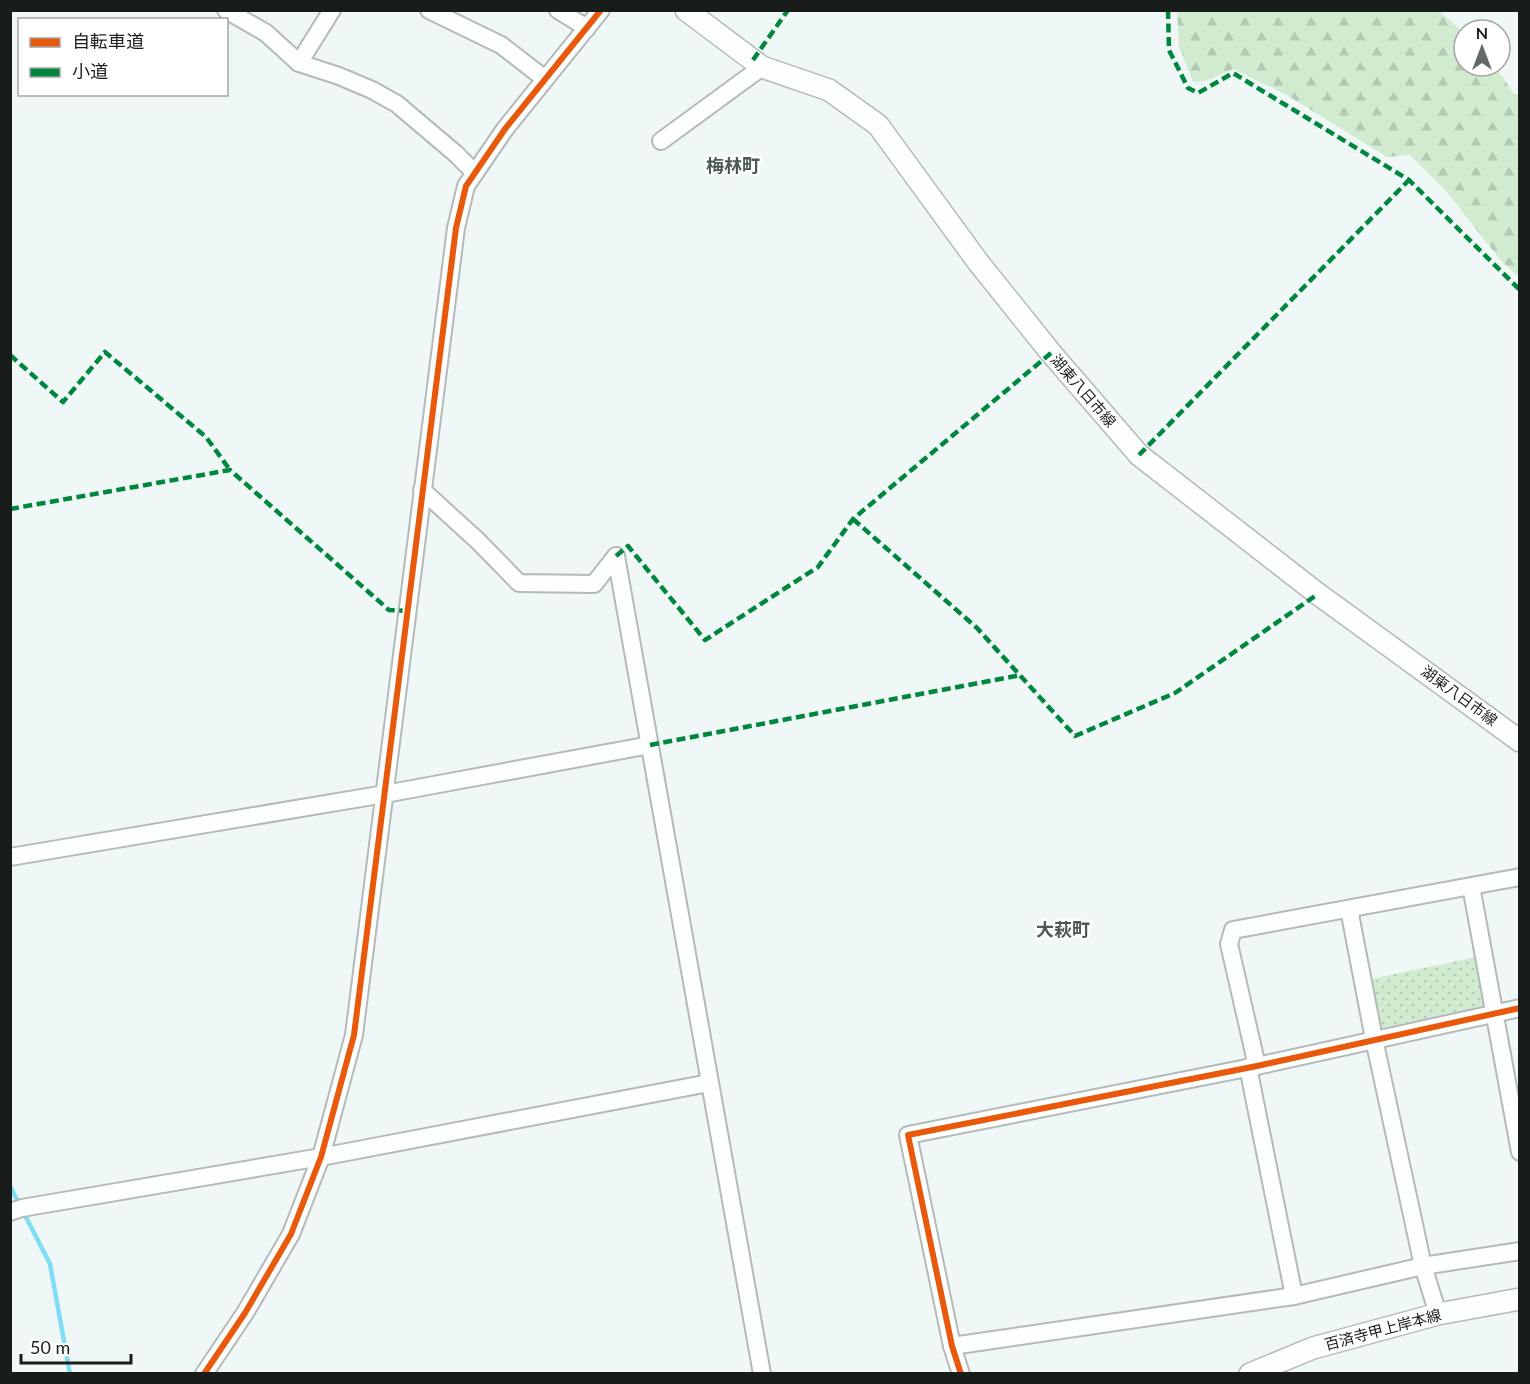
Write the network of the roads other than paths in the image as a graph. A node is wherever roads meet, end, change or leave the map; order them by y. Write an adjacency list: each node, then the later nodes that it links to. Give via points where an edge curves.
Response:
1 (226, 10): 8 (street, via 266,33)
2 (332, 10): 8 (street)
3 (429, 10): 10 (street, via 501,45)
4 (558, 10): 7 (street)
5 (601, 10): 7 (street)
6 (686, 10): 9 (main road, 湖東八日市線)
7 (587, 28): 10 (street)
8 (299, 63): 12 (street, via 361,85 398,104)
9 (762, 67): 11 (street); 14 (main road, 湖東八日市線, via 829,90 878,125 978,262 1139,455 1318,594)
10 (545, 79): 12 (street)
11 (661, 141)
12 (475, 172): 13 (street, via 465,186 456,228)
13 (422, 490): 15 (street, via 519,583 594,584 616,556); 16 (street)
14 (1520, 741)
15 (651, 746): 16 (street); 25 (street)
16 (385, 794): 17 (street); 27 (street, via 354,1035)
17 (10, 857)
18 (1520, 877): 19 (street)
19 (1471, 886): 20 (street); 22 (street)
20 (1349, 909): 23 (street); 24 (street, via 1233,930 1229,945)
21 (1520, 1008): 22 (street)
22 (1494, 1013): 23 (street); 26 (street)
23 (1374, 1039): 24 (street); 30 (street)
24 (1252, 1067): 31 (street); 34 (street, via 908,1135)
25 (709, 1083): 27 (street); 36 (street)
26 (1520, 1152)
27 (321, 1157): 28 (street); 35 (street, via 291,1234)
28 (10, 1212)
29 (1520, 1251): 30 (street)
30 (1423, 1266): 31 (street); 33 (street)
31 (1294, 1296): 34 (street)
32 (1520, 1299): 33 (main road, 百済寺甲上岸本線)
33 (1438, 1314): 38 (main road, 百済寺甲上岸本線, via 1313,1348)
34 (952, 1346): 37 (street)
35 (204, 1374)
36 (762, 1374)
37 (960, 1374)
38 (1250, 1374)

